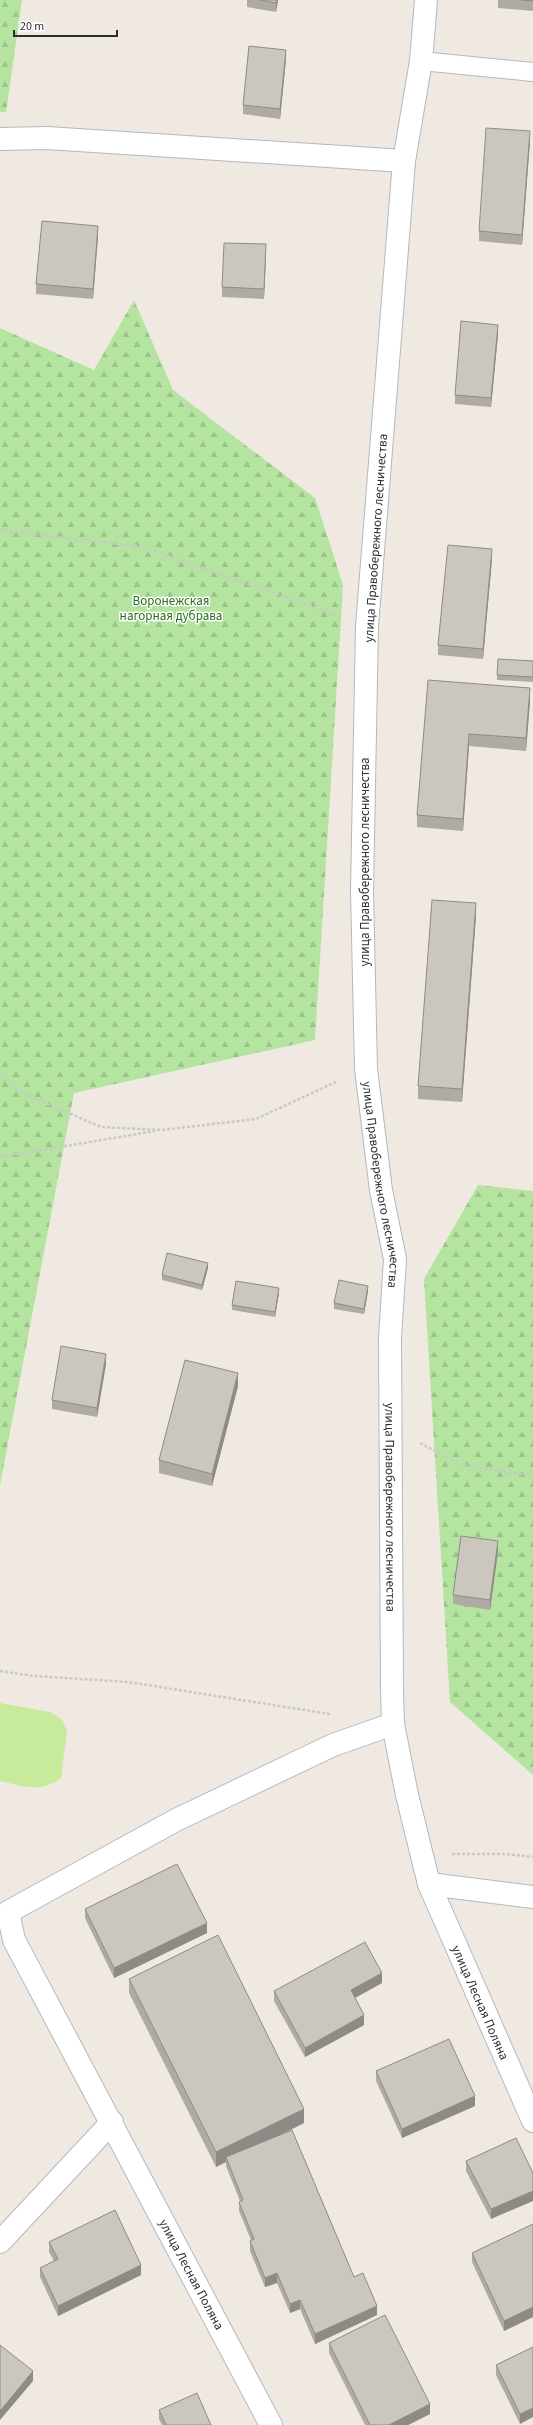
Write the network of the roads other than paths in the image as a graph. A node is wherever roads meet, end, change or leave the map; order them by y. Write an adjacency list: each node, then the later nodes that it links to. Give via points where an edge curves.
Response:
1 (426, 0): 2 (street, улица Правобережного лесничества)
2 (421, 61): 3 (lane); 5 (street, улица Правобережного лесничества)
3 (533, 72)
4 (0, 139): 5 (street, via 47,138)
5 (404, 161): 6 (street, улица Правобережного лесничества, via 368,626 362,891 366,1068 381,1190 396,1259 390,1338)
6 (393, 1724): 7 (street, улица Лесная Поляна); 10 (street, улица Лесная Поляна, via 333,1745 184,1817 8,1912 14,1940)
7 (429, 1884): 8 (street); 9 (street, улица Лесная Поляна)
8 (533, 1897)
9 (533, 2121)
10 (112, 2122): 11 (street); 12 (street, улица Лесная Поляна)
11 (0, 2242)
12 (271, 2425)

